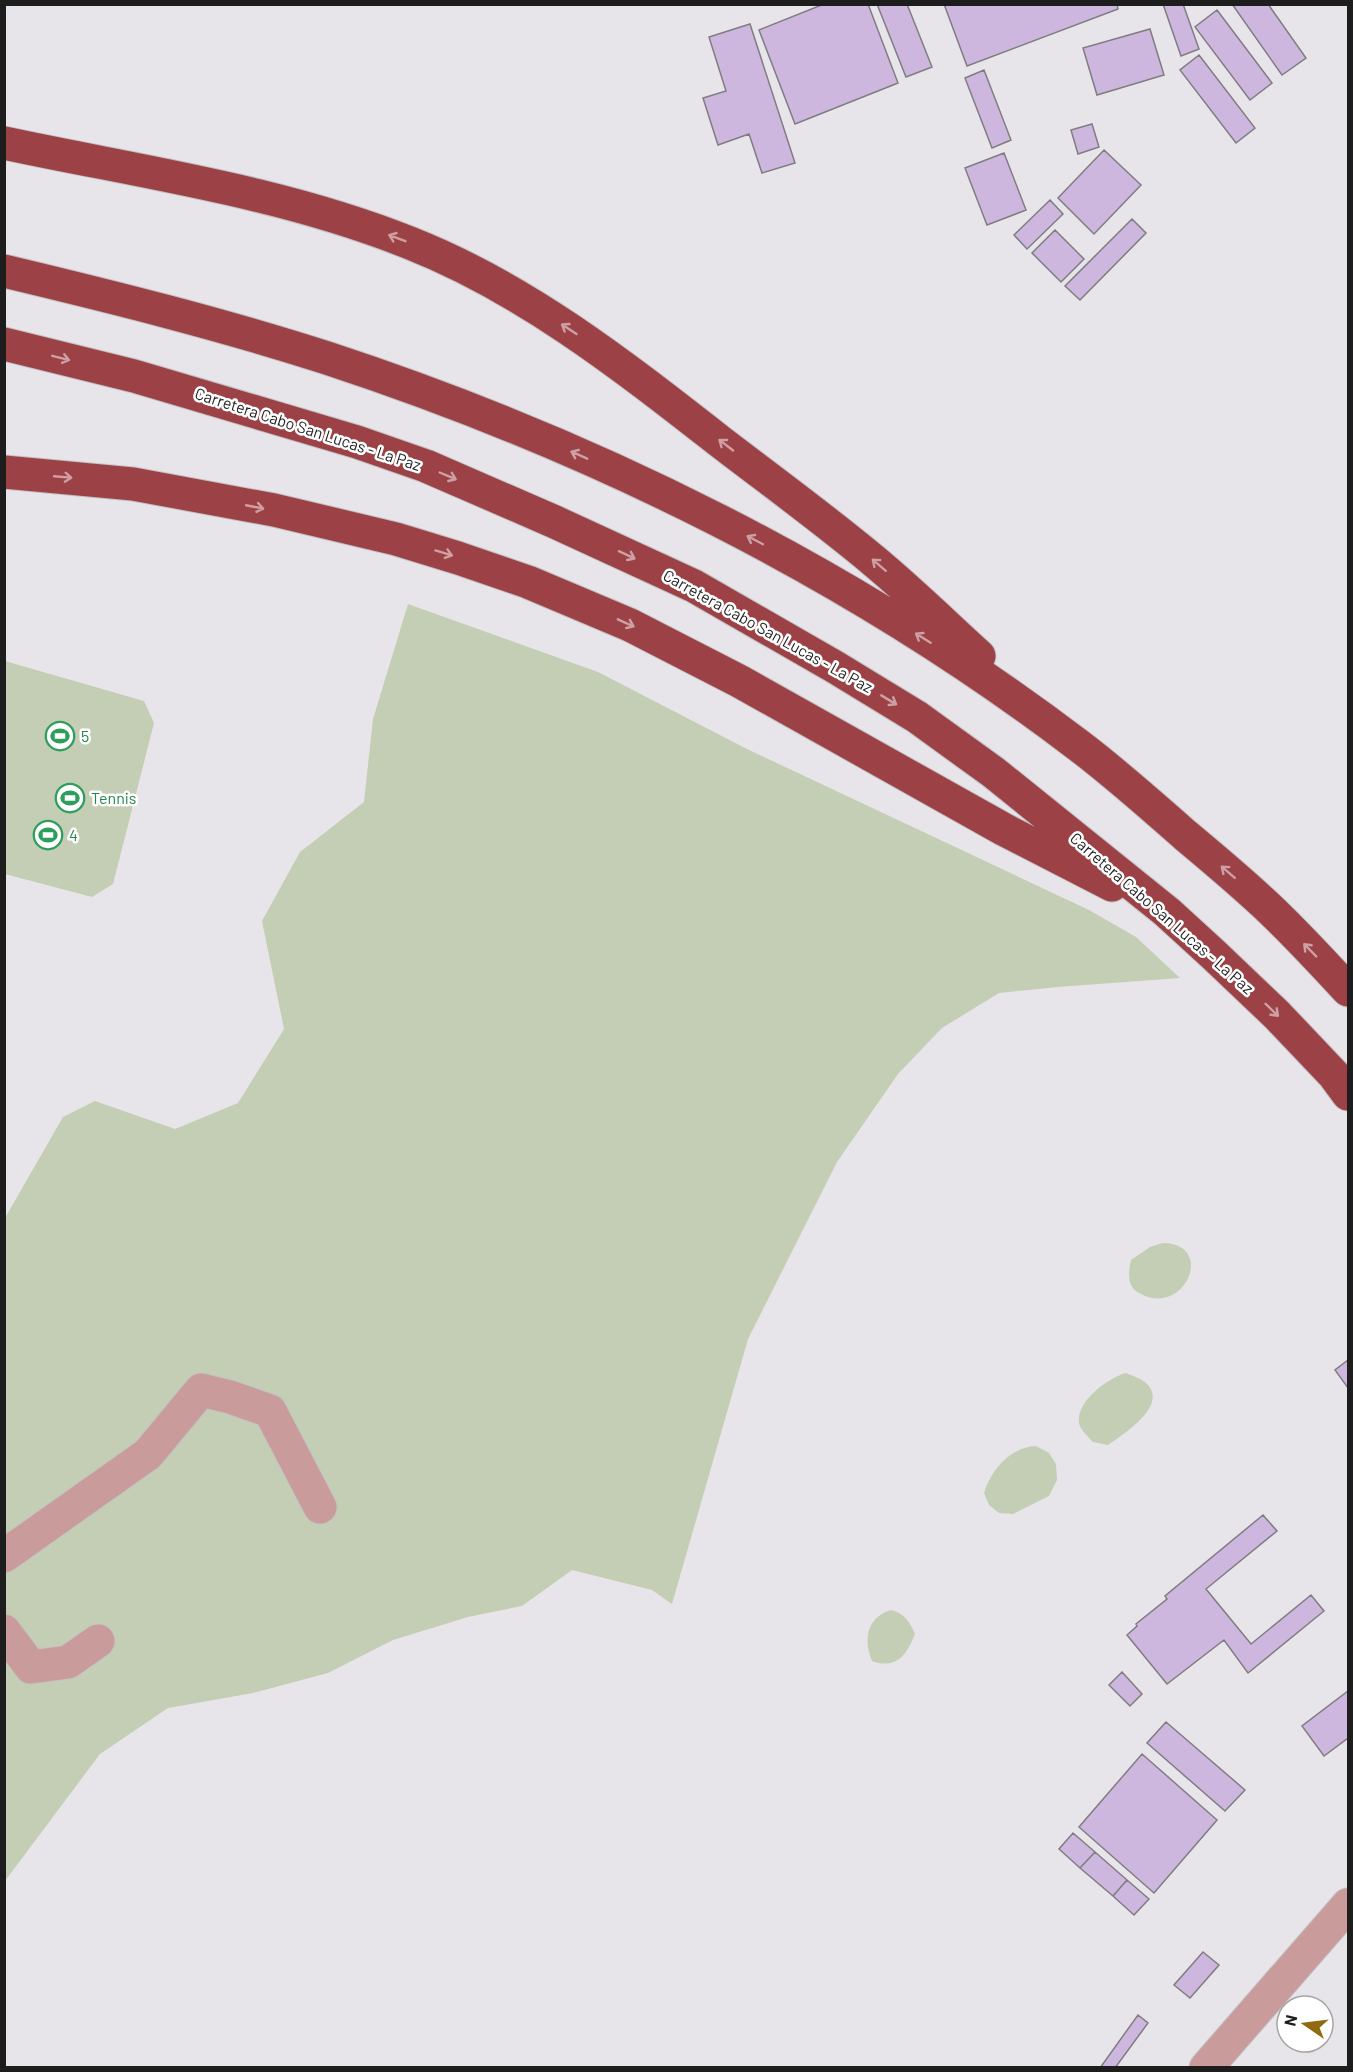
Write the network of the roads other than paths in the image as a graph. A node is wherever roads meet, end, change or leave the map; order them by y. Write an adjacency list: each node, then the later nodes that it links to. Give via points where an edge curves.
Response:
1 (4, 143): 5 (highway, one-way to 1, via 875,561 570,329 484,276 374,229 314,211 170,176)
2 (4, 271): 5 (highway, one-way to 2, via 939,648 844,588 716,519 610,469 436,396 327,358 219,325)
3 (4, 344): 6 (highway, Carretera Cabo San Lucas - La Paz, one-way to 6, via 144,379 387,452 555,522 694,586 917,717 1019,792)
4 (4, 472): 6 (highway, one-way to 6, via 133,484 274,510 396,539 528,582 630,625 739,681 1003,829)
5 (1078, 746): 7 (highway, one-way to 5, via 1272,910)
6 (1167, 912): 8 (highway, Carretera Cabo San Lucas - La Paz, one-way to 8, via 1277,1015)
7 (1348, 990)
8 (1341, 1085)
9 (320, 1507): 10 (street, via 270,1411 201,1390 148,1454)
10 (4, 1556)
11 (4, 1631): 12 (street, via 31,1667 68,1662)
12 (98, 1641)
13 (1348, 1905): 14 (street)
14 (1206, 2067)

